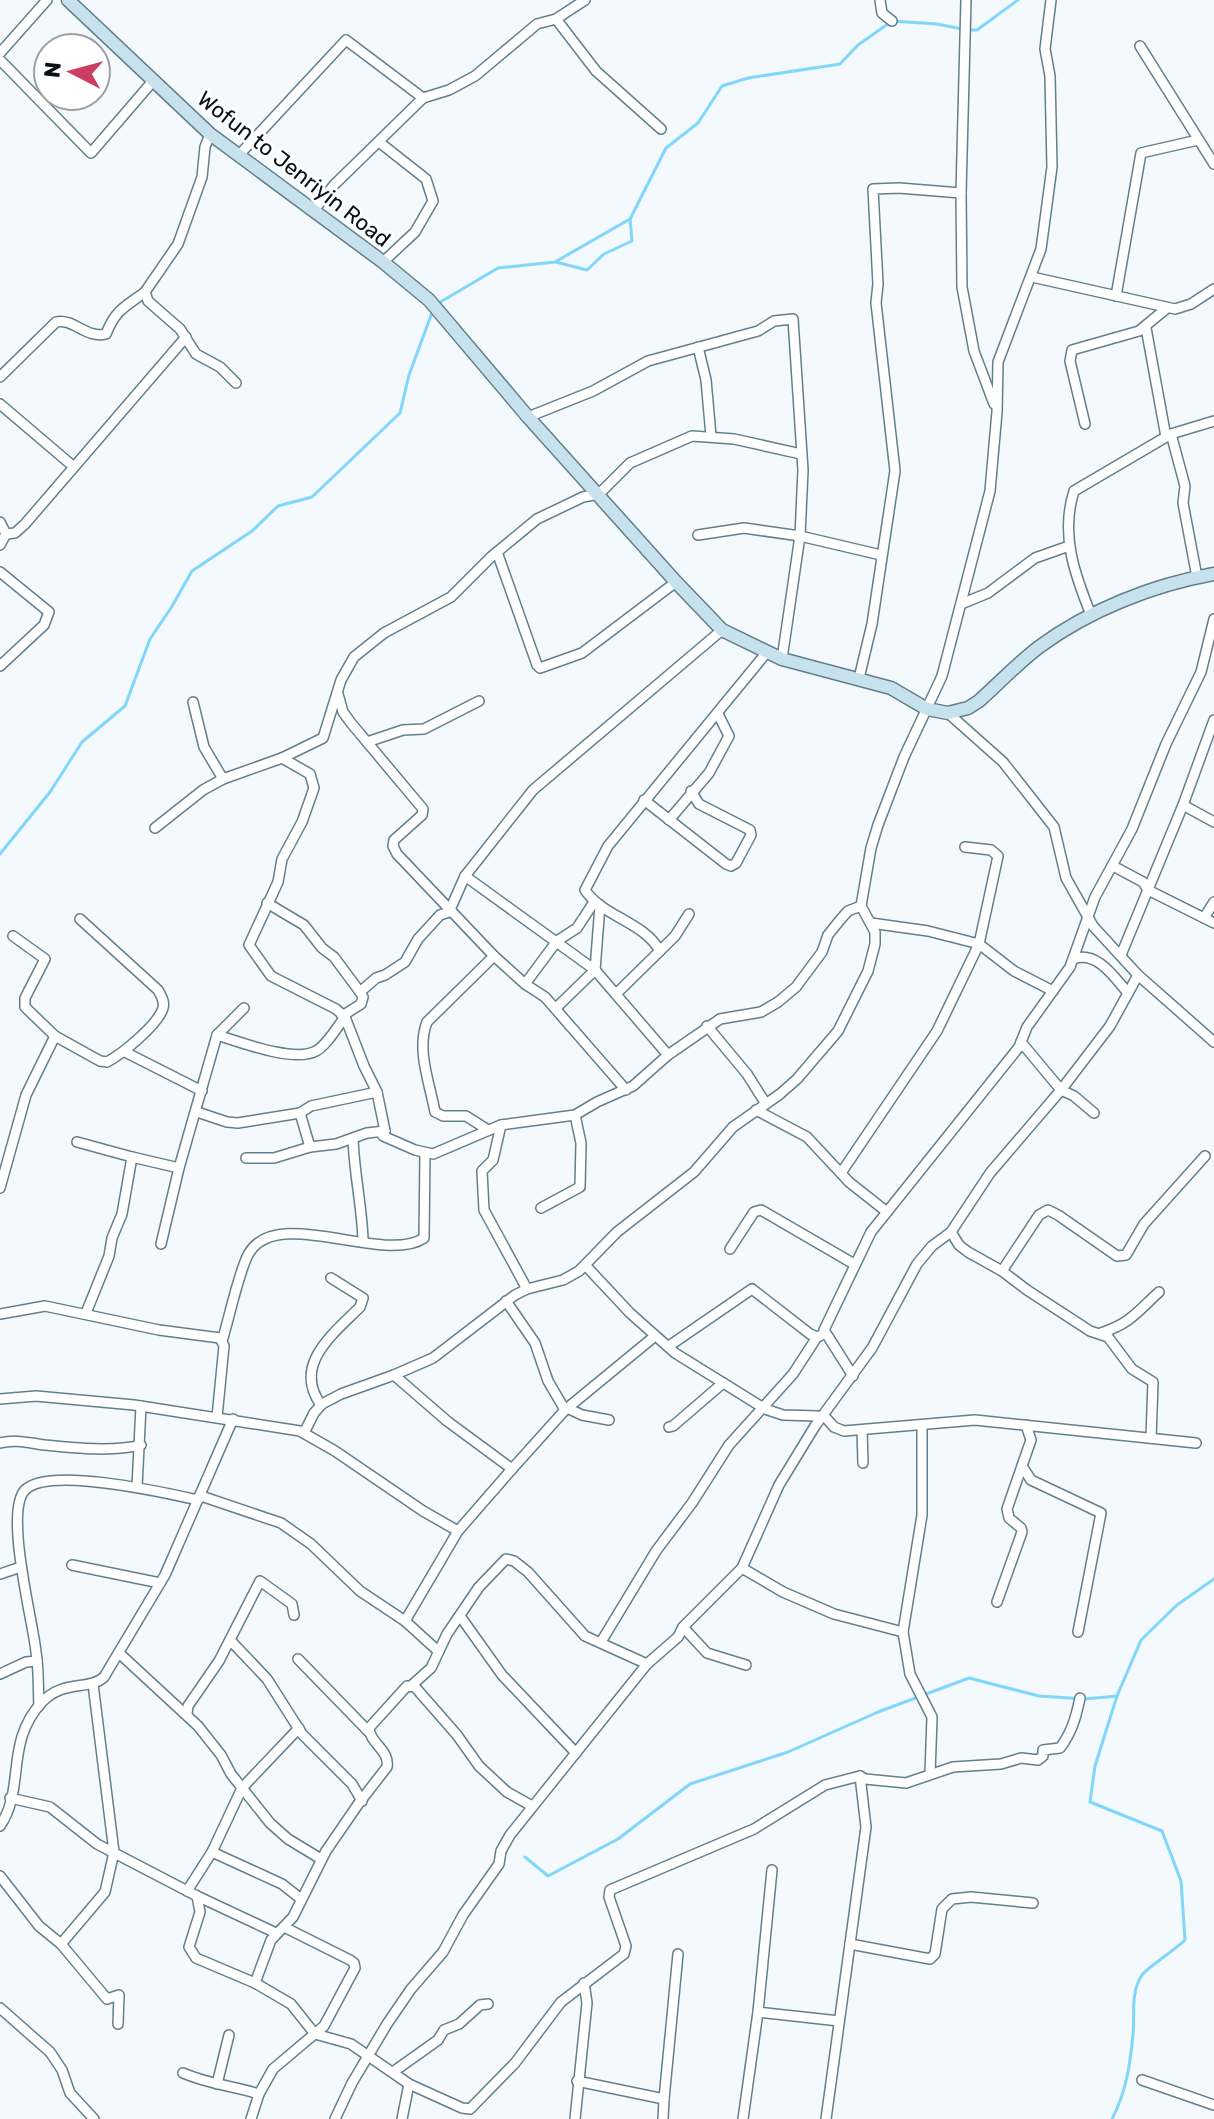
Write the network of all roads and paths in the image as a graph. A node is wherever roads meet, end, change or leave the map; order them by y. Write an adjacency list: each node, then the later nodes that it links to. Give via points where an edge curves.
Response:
1 (47, 0): 10 (street)
2 (68, 0): 12 (street, Wofun to Jenriyin Road)
3 (585, 0): 7 (street)
4 (880, 0): 8 (street, via 882,13)
5 (1051, 0): 23 (street, via 1045,49 1052,167)
6 (966, 5): 20 (street)
7 (556, 19): 13 (street, via 537,24 475,76); 14 (street, via 596,71)
8 (892, 21)
9 (1140, 46): 16 (street)
10 (0, 53)
11 (0, 60): 12 (street, via 91,153)
12 (153, 81): 15 (street, Wofun to Jenriyin Road)
13 (423, 98): 17 (street); 18 (street, via 346,40)
14 (661, 129)
15 (210, 134): 18 (street, Wofun to Jenriyin Road); 25 (street, via 202,177 178,244)
16 (1198, 140): 19 (street); 26 (street, via 1141,153)
17 (379, 142): 21 (street); 22 (street, via 426,179 433,201 415,232)
18 (239, 155): 21 (street, Wofun to Jenriyin Road)
19 (1214, 164)
20 (961, 193): 34 (street, via 962,287 974,351); 50 (street, via 873,189 876,314 895,471)
21 (314, 210): 22 (street, Wofun to Jenriyin Road)
22 (383, 262): 35 (street, Wofun to Jenriyin Road, via 434,305)
23 (1032, 277): 26 (street); 34 (street, via 1000,354)
24 (1214, 289): 27 (street, via 1182,308)
25 (145, 292): 29 (street); 31 (street, via 120,308 106,334 88,334 56,322)
26 (1116, 296): 27 (street)
27 (1167, 308): 28 (street)
28 (1146, 328): 37 (street, via 1072,350); 38 (street)
29 (186, 337): 32 (street, via 196,354); 41 (street)
30 (698, 347): 35 (street, via 648,361); 39 (street); 40 (street, via 793,319)
31 (0, 377)
32 (236, 383)
33 (0, 404): 41 (street)
34 (997, 412): 55 (street, via 990,491)
35 (528, 417): 42 (street, Wofun to Jenriyin Road)
36 (1214, 421): 38 (street)
37 (1085, 424)
38 (1168, 435): 48 (street, via 1076,488); 53 (street, via 1185,486 1183,503)
39 (711, 436): 40 (street); 42 (street, via 692,436 642,457)
40 (801, 454): 46 (street)
41 (74, 467): 44 (street, via 15,533)
42 (599, 494): 49 (street, via 537,519); 54 (street, Wofun to Jenriyin Road)
43 (0, 522): 44 (street)
44 (6, 534): 47 (street)
45 (698, 535): 46 (street, via 744,528)
46 (800, 536): 50 (street); 60 (street)
47 (0, 545)
48 (1069, 546): 55 (street, via 1035,558 988,593); 56 (street)
49 (497, 552): 54 (street, via 540,668 582,653); 65 (street, via 451,597 384,633 354,657)
50 (881, 555): 64 (street)
51 (0, 572): 61 (street, via 49,612 44,625)
52 (1214, 574): 53 (street)
53 (1197, 577): 56 (street)
54 (676, 582): 58 (street, Wofun to Jenriyin Road)
55 (961, 604): 68 (street, via 942,676)
56 (1091, 615): 69 (street, via 1039,647 979,701)
57 (1214, 619): 63 (street)
58 (722, 630): 59 (street); 83 (street, via 533,790)
59 (767, 652): 60 (street); 70 (street)
60 (782, 659): 64 (street)
61 (0, 666)
62 (1214, 671): 63 (street)
63 (1201, 672): 82 (street)
64 (859, 678): 68 (street, via 891,688)
65 (338, 694): 72 (street, via 343,712); 73 (street, via 323,738)
66 (479, 701): 72 (street, via 424,729)
67 (193, 702): 74 (street, via 204,747)
68 (927, 709): 69 (street); 88 (street, via 878,825)
69 (948, 713): 91 (street, via 1003,762 1054,827 1066,878)
70 (718, 714): 75 (street, via 729,736 709,773); 76 (street)
71 (1214, 720): 77 (street)
72 (367, 742): 89 (street, via 423,809 394,840 397,854)
73 (282, 758): 74 (street); 86 (street, via 310,774 314,788)
74 (223, 779): 80 (street)
75 (691, 791): 78 (street); 78 (street, via 699,804 750,830 736,863 726,864)
76 (644, 800): 78 (street); 87 (street, via 586,883 585,890)
77 (1183, 805): 79 (street); 84 (street)
78 (669, 820)
79 (1214, 822)
80 (155, 828)
81 (965, 847): 98 (street, via 998,856)
82 (1113, 866): 84 (street); 91 (street)
83 (465, 876): 89 (street); 97 (street)
84 (1148, 890): 92 (street); 100 (street)
85 (1214, 902): 92 (street)
86 (267, 903): 107 (street, via 304,925); 112 (street, via 249,945 252,951 271,976)
87 (597, 904): 97 (street, via 577,928); 99 (street, via 647,934); 103 (street)
88 (861, 906): 94 (street); 113 (street, via 840,920 796,987 778,1002 761,1012 728,1016)
89 (449, 912): 101 (street); 107 (street, via 416,941 403,963)
90 (689, 914): 99 (street)
91 (1086, 916): 100 (street); 102 (street)
92 (1204, 918): 95 (street)
93 (80, 919): 118 (street, via 163,999 163,1010)
94 (871, 923): 98 (street); 124 (street, via 873,956 849,1014 812,1063)
95 (1214, 923)
96 (13, 936): 115 (street, via 45,959 24,1004)
97 (557, 941): 103 (street); 105 (street)
98 (979, 944): 106 (street, via 1014,971); 141 (street, via 937,1031)
99 (660, 951): 109 (street)
100 (1121, 955): 104 (street)
101 (494, 956): 105 (street); 131 (street, via 427,1022 422,1050 435,1112 466,1116)
102 (1073, 959): 106 (street); 108 (street, via 1093,958)
103 (595, 970): 109 (street); 111 (street)
104 (1138, 975): 108 (street); 117 (street)
105 (525, 984): 111 (street)
106 (1053, 991): 116 (street)
107 (360, 992): 112 (street, via 361,1004)
108 (1128, 993): 121 (street)
109 (616, 994): 119 (street)
110 (244, 1008): 114 (street)
111 (556, 1008): 120 (street)
112 (344, 1016): 114 (street, via 318,1051 308,1053 273,1053); 123 (street)
113 (707, 1026): 119 (street); 124 (street)
114 (217, 1035): 122 (street)
115 (55, 1036): 118 (street, via 104,1062); 142 (street, via 26,1095)
116 (1021, 1042): 121 (street); 144 (street)
117 (1214, 1042)
118 (125, 1052): 122 (street)
119 (668, 1055): 120 (street)
120 (626, 1090): 129 (street)
121 (1061, 1090): 128 (street); 145 (street, via 990,1173)
122 (202, 1091): 126 (street)
123 (377, 1092): 127 (street); 132 (street)
124 (766, 1104): 125 (street)
125 (756, 1110): 141 (street, via 807,1137); 150 (street, via 726,1133 694,1172 605,1243)
126 (197, 1112): 127 (street, via 238,1123); 140 (street)
127 (300, 1113): 135 (street)
128 (1094, 1113)
129 (575, 1115): 130 (street); 143 (street, via 582,1149 580,1187)
130 (501, 1125): 131 (street); 153 (street, via 493,1160 481,1175 484,1210)
131 (488, 1130): 136 (street, via 444,1152)
132 (385, 1131): 133 (street); 136 (street, via 383,1136)
133 (353, 1138): 135 (street); 146 (street)
134 (77, 1142): 138 (street)
135 (310, 1147): 139 (street, via 274,1158)
136 (425, 1153): 146 (street, via 424,1238 383,1245)
137 (1205, 1156): 151 (street, via 1144,1224 1126,1255 1117,1256 1048,1210 1039,1215)
138 (132, 1157): 140 (street); 156 (street, via 122,1214)
139 (246, 1158)
140 (179, 1168): 147 (street)
141 (841, 1173): 144 (street)
142 (0, 1188)
143 (541, 1208)
144 (887, 1212): 149 (street)
145 (951, 1232): 151 (street, via 968,1252); 164 (street, via 917,1264)
146 (363, 1240): 161 (street, via 266,1236 248,1254)
147 (161, 1244)
148 (730, 1249): 149 (street, via 754,1212 761,1210)
149 (854, 1264): 159 (street)
150 (586, 1266): 153 (street, via 570,1278); 160 (street)
151 (1002, 1271): 158 (street, via 1077,1323)
152 (331, 1278): 167 (street, via 363,1298 313,1360 312,1385)
153 (527, 1289): 155 (street)
154 (1159, 1292): 158 (street, via 1122,1326)
155 (506, 1301): 163 (street, via 443,1351); 170 (street, via 535,1343 546,1377)
156 (86, 1313): 157 (street, via 45,1306); 161 (street)
157 (0, 1314)
158 (1101, 1333): 180 (street, via 1132,1369 1153,1382)
159 (821, 1334): 162 (street, via 810,1334 752,1289); 164 (street); 169 (street)
160 (655, 1336): 162 (street); 170 (street)
161 (222, 1341): 171 (street)
162 (669, 1346): 165 (street)
163 (394, 1375): 167 (street); 186 (street)
164 (853, 1376): 172 (street)
165 (723, 1383): 169 (street); 177 (street)
166 (0, 1399): 168 (street, via 36,1396)
167 (321, 1405): 179 (street)
168 (141, 1406): 171 (street); 183 (street)
169 (761, 1407): 172 (street, via 783,1415); 203 (street, via 656,1551)
170 (566, 1409): 174 (street); 186 (street)
171 (217, 1417): 173 (street)
172 (822, 1417): 178 (street, via 838,1429); 192 (street, via 779,1485)
173 (233, 1419): 179 (street); 188 (street)
174 (609, 1420)
175 (1026, 1425): 176 (street, via 975,1420); 180 (street); 185 (street, via 1031,1440)
176 (922, 1426): 178 (street); 200 (street, via 922,1515)
177 (669, 1427)
178 (862, 1430): 184 (street)
179 (304, 1433): 189 (street)
180 (1151, 1438): 182 (street)
181 (0, 1443): 183 (street, via 126,1449)
182 (1196, 1443)
183 (141, 1445): 187 (street)
184 (863, 1463)
185 (1022, 1466): 195 (street, via 1007,1509 1022,1532); 201 (street, via 1031,1480 1101,1513)
186 (512, 1469): 189 (street)
187 (137, 1487): 188 (street); 191 (street, via 49,1481 27,1488 20,1501)
188 (200, 1498): 194 (street); 198 (street, via 281,1523 360,1591)
189 (458, 1531): 198 (street)
190 (72, 1565): 194 (street)
191 (21, 1567): 193 (street); 207 (street)
192 (742, 1568): 199 (street); 200 (street, via 834,1614)
193 (0, 1574)
194 (160, 1583): 205 (street)
195 (997, 1602)
196 (294, 1615): 202 (street, via 292,1604 260,1581)
197 (460, 1616): 203 (street, via 502,1560 509,1559 528,1572 582,1633); 204 (street); 218 (street, via 502,1675)
198 (405, 1621): 204 (street)
199 (683, 1627): 208 (street); 209 (street, via 707,1653)
200 (903, 1632): 219 (street, via 910,1674 933,1723)
201 (1078, 1632)
202 (230, 1640): 215 (street); 216 (street, via 272,1685)
203 (601, 1642): 208 (street)
204 (438, 1651): 212 (street, via 431,1668)
205 (119, 1653): 211 (street); 215 (street)
206 (298, 1659): 217 (street)
207 (37, 1661): 210 (street); 214 (street)
208 (647, 1664): 218 (street)
209 (746, 1665)
210 (0, 1674)
211 (93, 1684): 214 (street, via 61,1689); 226 (street)
212 (412, 1685): 217 (street, via 390,1703); 224 (street, via 479,1766)
213 (1080, 1698): 219 (street, via 1068,1737 1060,1748 1043,1750 1038,1760 1021,1758)
214 (39, 1706): 222 (street, via 21,1735)
215 (187, 1714): 221 (street)
216 (299, 1728): 221 (street); 223 (street)
217 (369, 1732): 223 (street, via 388,1761)
218 (576, 1753): 224 (street)
219 (930, 1774): 220 (street, via 896,1783)
220 (860, 1776): 237 (street, via 866,1827); 240 (street, via 825,1785 754,1829 610,1890 626,1950)
221 (242, 1788): 227 (street); 228 (street, via 281,1832)
222 (10, 1798): 225 (street); 226 (street, via 50,1807)
223 (362, 1801): 228 (street)
224 (532, 1806): 248 (street, via 505,1842 499,1864 443,1952 411,1989)
225 (0, 1826)
226 (114, 1852): 231 (street); 236 (street, via 105,1892)
227 (212, 1852): 231 (street); 233 (street, via 282,1884)
228 (321, 1859): 233 (street)
229 (772, 1870): 243 (street)
230 (0, 1876): 236 (street, via 39,1926)
231 (187, 1891): 232 (street)
232 (197, 1896): 235 (street); 239 (street, via 200,1912 189,1947 192,1954)
233 (301, 1899): 235 (street)
234 (1033, 1903): 237 (street, via 952,1899 942,1909 935,1954 926,1960)
235 (280, 1930): 239 (street, via 266,1950); 246 (street, via 354,1963 354,1975)
236 (61, 1944): 245 (street, via 107,1999 119,1995)
237 (850, 1944): 244 (street)
238 (678, 1954): 256 (street)
239 (255, 1983): 246 (street, via 291,2004)
240 (584, 1983): 252 (street, via 587,2003); 257 (street, via 547,2018)
241 (488, 2004): 249 (street, via 444,2030)
242 (0, 2008): 259 (street, via 50,2052 70,2093)
243 (758, 2012): 244 (street); 266 (street)
244 (839, 2021): 267 (street)
245 (118, 2024)
246 (315, 2034): 248 (street); 255 (street, via 273,2069)
247 (229, 2035): 253 (street)
248 (368, 2055): 249 (street); 261 (street)
249 (393, 2072): 254 (street)
250 (183, 2073): 253 (street)
251 (1142, 2080): 258 (street)
252 (577, 2081): 256 (street); 264 (street)
253 (217, 2084): 255 (street)
254 (409, 2084): 257 (street, via 462,2108); 262 (street)
255 (259, 2094): 260 (street)
256 (664, 2099): 265 (street)
257 (476, 2105): 263 (street)
258 (1214, 2105)
259 (94, 2119)
260 (251, 2119)
261 (335, 2119)
262 (402, 2119)
263 (477, 2119)
264 (575, 2119)
265 (663, 2119)
266 (743, 2119)
267 (826, 2119)

